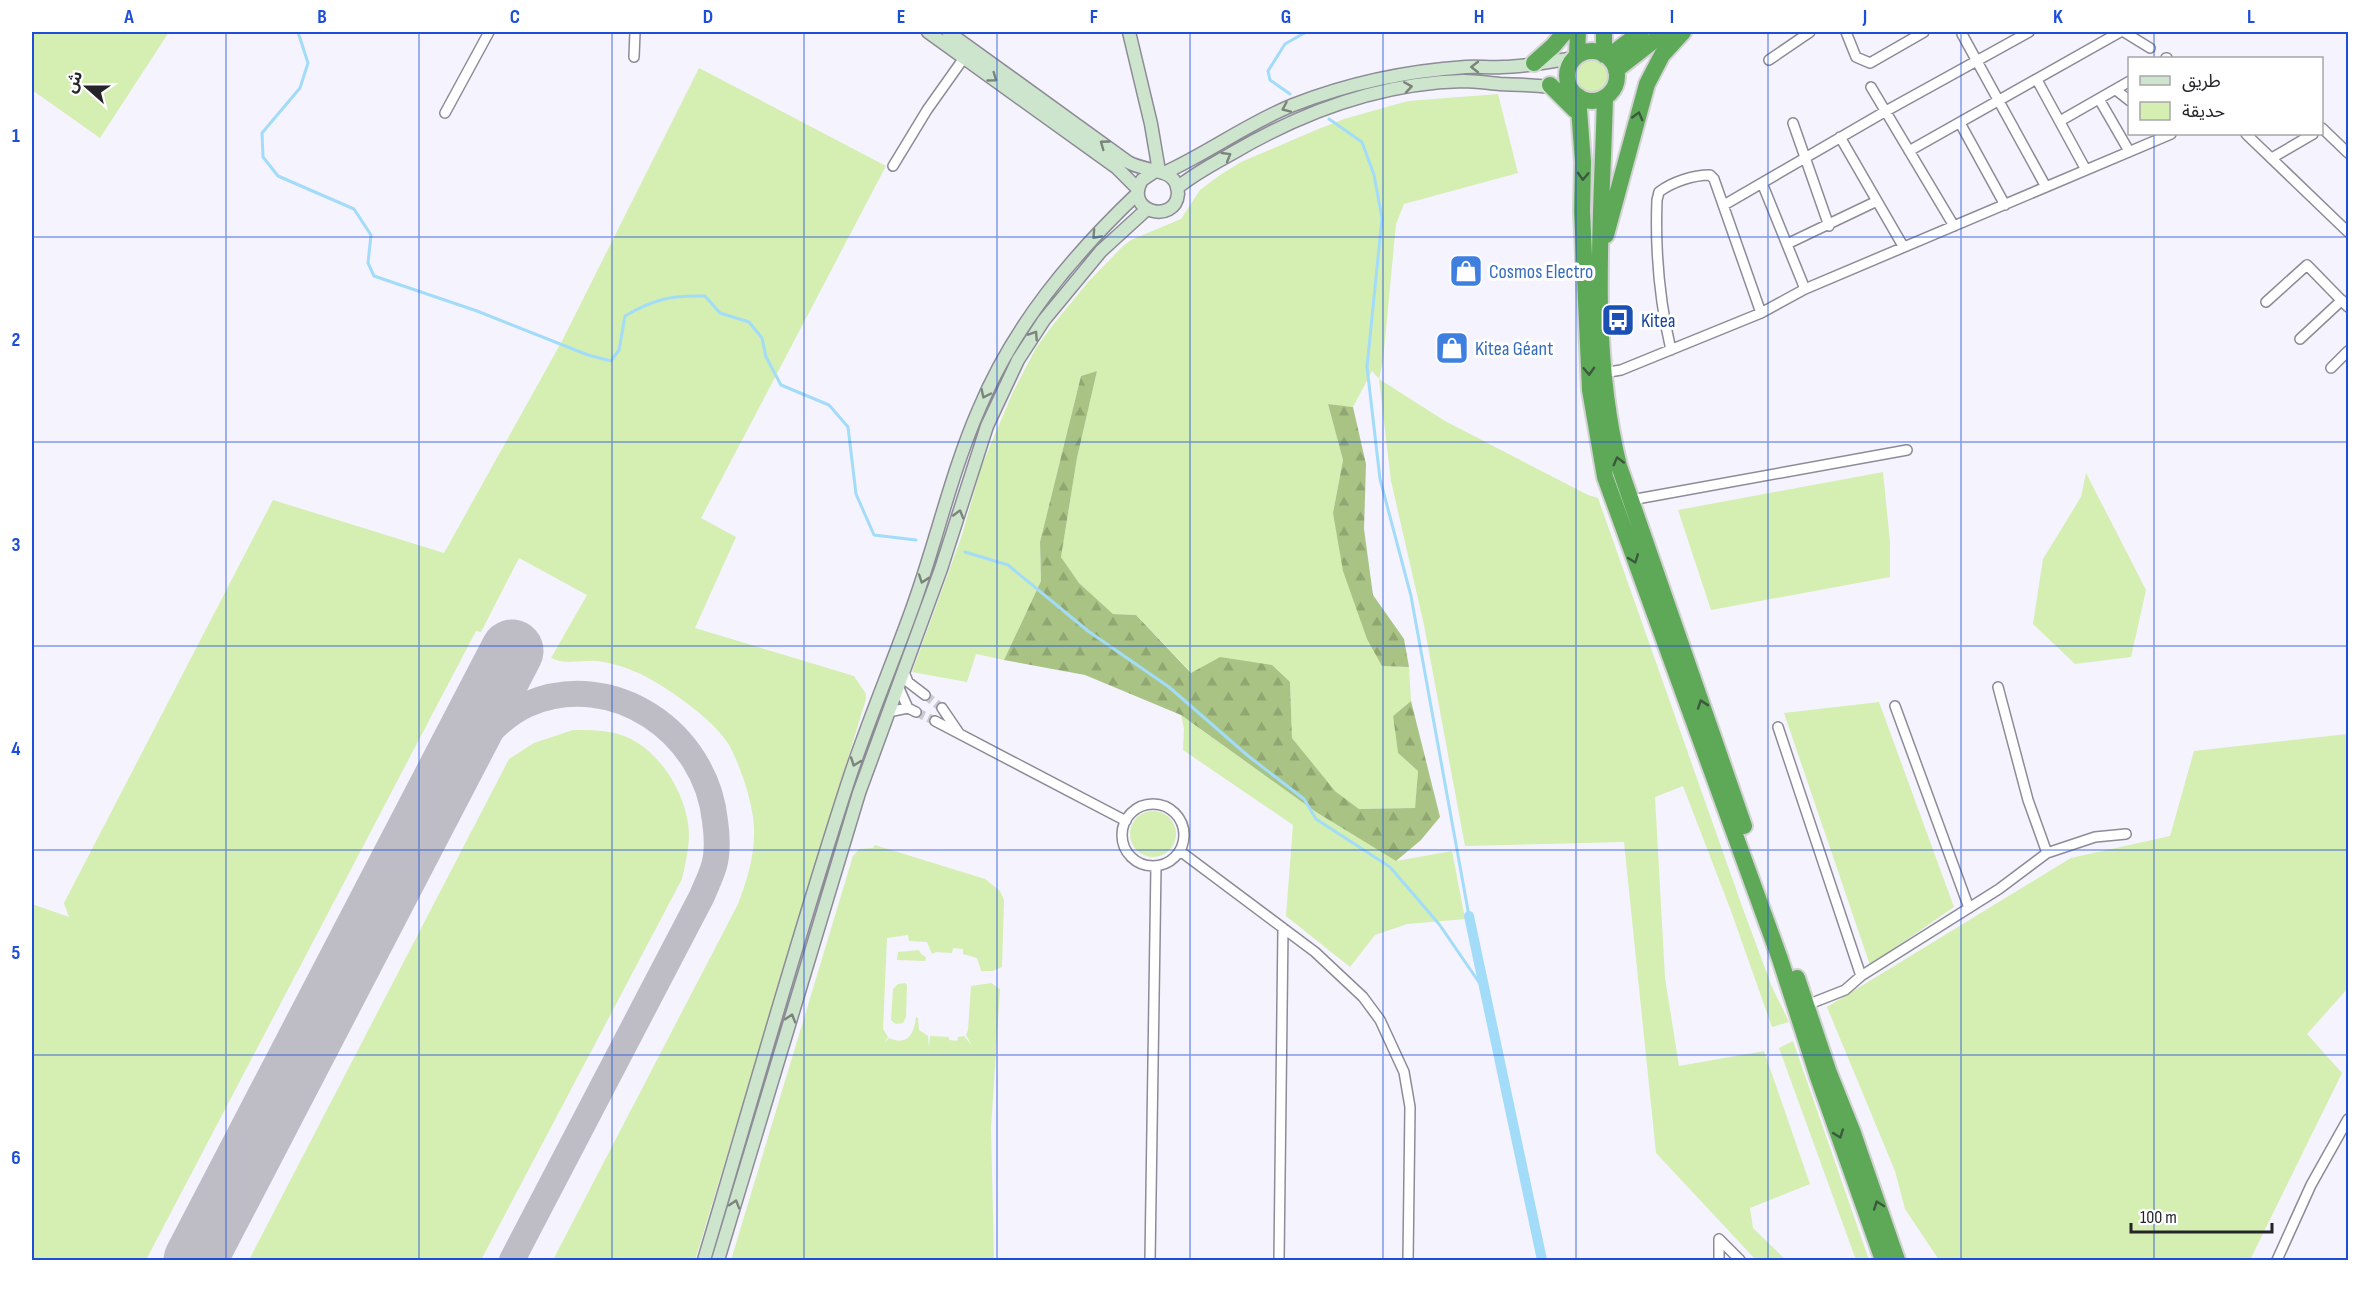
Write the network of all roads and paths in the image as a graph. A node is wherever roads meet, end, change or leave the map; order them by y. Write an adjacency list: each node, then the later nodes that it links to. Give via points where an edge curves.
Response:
1 (489, 32): 37 (street)
2 (634, 32): 20 (street)
3 (928, 32): 19 (street)
4 (948, 32): 19 (street)
5 (1129, 32): 54 (street)
6 (1565, 32): 25 (highway)
7 (1578, 32): 21 (highway)
8 (1604, 32): 22 (highway)
9 (1641, 32): 22 (highway)
10 (1665, 32): 22 (highway)
11 (1683, 32): 68 (highway, one-way to 11, via 1647,84 1662,55)
12 (1810, 32): 23 (street)
13 (1846, 32): 14 (street, via 1856,57 1870,63)
14 (1924, 32)
15 (2029, 32): 24 (street)
16 (2122, 32): 18 (street); 26 (street)
17 (1962, 34): 24 (street)
18 (2150, 48)
19 (968, 53): 52 (street); 54 (street, one-way to 19, via 1128,162); 58 (street, one-way to 58, via 1117,168)
20 (634, 57)
21 (1576, 57): 22 (highway, via 1591,51); 25 (street); 31 (highway, via 1567,76)
22 (1609, 60): 32 (highway, via 1614,87)
23 (1769, 60)
24 (1976, 61): 35 (street); 36 (street)
25 (1533, 63): 54 (street, one-way to 54, via 1391,75 1324,94 1250,125)
26 (2037, 80): 35 (street); 39 (street)
27 (2128, 82): 30 (street)
28 (1550, 86): 31 (street); 38 (highway); 57 (street, one-way to 28, via 1271,131 1310,113 1370,95 1464,81)
29 (1871, 87): 36 (street)
30 (2116, 90): 33 (street); 34 (street)
31 (1575, 93): 32 (highway, via 1591,101); 38 (highway)
32 (1605, 97): 68 (highway)
33 (2099, 99): 39 (street); 48 (street)
34 (2128, 99)
35 (1998, 102): 41 (street); 56 (street)
36 (1886, 111): 46 (street); 47 (street)
37 (446, 113)
38 (1580, 117): 111 (highway, one-way to 111, via 1590,390 1605,477 1780,959)
39 (2060, 121): 53 (street)
40 (1793, 123): 50 (street)
41 (1960, 123): 47 (street); 61 (street)
42 (2323, 129): 49 (street)
43 (2167, 135): 48 (street)
44 (2247, 135): 51 (street)
45 (2311, 135): 51 (street)
46 (1840, 137): 50 (street); 59 (street)
47 (1909, 151): 64 (street)
48 (2129, 152): 53 (street)
49 (2349, 153)
50 (1804, 158): 55 (street); 63 (street)
51 (2272, 158): 65 (street)
52 (893, 166)
53 (2086, 170): 56 (street)
54 (1159, 172): 57 (street, via 1173,178); 58 (street, via 1145,176)
55 (1762, 183): 60 (street); 66 (street)
56 (2046, 187): 61 (street)
57 (1178, 188): 62 (street, via 1174,203 1167,210 1156,212)
58 (1138, 191): 62 (street, via 1140,202); 90 (street, one-way to 90, via 1046,294 990,384 959,462)
59 (1877, 201): 63 (street); 67 (street)
60 (1724, 205): 72 (street); 74 (street, via 1710,176 1695,176 1659,192 1658,286)
61 (2005, 205): 64 (street)
62 (1147, 208): 80 (street, one-way to 62, via 979,448 1007,382 1059,300 1101,251)
63 (1829, 226): 66 (street)
64 (1953, 226): 67 (street)
65 (2349, 232)
66 (1787, 244): 69 (street)
67 (1903, 246): 69 (street)
68 (1600, 253): 77 (highway)
69 (1805, 289): 72 (street)
70 (2266, 302): 71 (street, via 2307,265)
71 (2345, 304): 73 (street)
72 (1761, 313): 74 (street)
73 (2300, 339)
74 (1671, 350): 77 (street)
75 (2349, 351): 76 (street)
76 (2331, 368)
77 (1603, 373): 79 (highway, one-way to 77, via 1614,445)
78 (1907, 450): 79 (street)
79 (1631, 500): 102 (highway, one-way to 79)
80 (904, 672): 81 (street); 83 (street, via 908,682)
81 (898, 686): 86 (street); 86 (street, via 912,710)
82 (1998, 687): 97 (street, via 2028,800)
83 (924, 695)
84 (1895, 706): 99 (street)
85 (942, 708): 89 (street)
86 (888, 712): 91 (street)
87 (935, 721): 89 (street)
88 (1778, 727): 101 (street)
89 (958, 733): 92 (street)
90 (838, 817): 91 (street); 93 (street)
91 (851, 820): 95 (street)
92 (1126, 821): 96 (street, via 1140,807 1160,804 1169,808 1177,814 1184,832); 98 (street, via 1125,848 1138,862)
93 (833, 832): 95 (street); 104 (street)
94 (2126, 834): 97 (street, via 2095,837)
95 (846, 836): 105 (street, one-way to 95)
96 (1180, 851): 98 (street, via 1170,862); 100 (street)
97 (2047, 852): 99 (street)
98 (1156, 866): 106 (street)
99 (1969, 908): 101 (street)
100 (1282, 928): 107 (street); 108 (street, via 1315,952 1363,997 1380,1020 1404,1072 1410,1107)
101 (1861, 976): 102 (street, via 1845,990)
102 (1807, 1005): 112 (highway, one-way to 102)
103 (2349, 1119): 113 (street, via 2311,1185)
104 (704, 1260)
105 (718, 1260)
106 (1150, 1260)
107 (1279, 1260)
108 (1408, 1260)
109 (1719, 1260): 110 (street, via 1719,1239)
110 (1740, 1260)
111 (1883, 1260)
112 (1897, 1260)
113 (2277, 1260)

